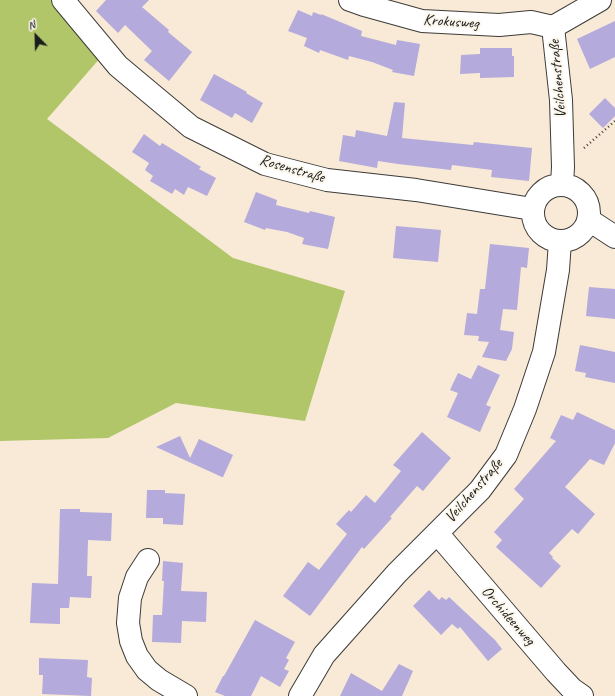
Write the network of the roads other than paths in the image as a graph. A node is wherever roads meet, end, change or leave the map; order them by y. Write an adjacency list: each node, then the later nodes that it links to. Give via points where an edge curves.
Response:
1 (63, 0): 6 (street, Rosenstraße, via 118,66 191,127 265,164 327,180 416,190)
2 (350, 0): 4 (street, Krokusweg, via 422,21 499,25 531,22)
3 (600, 0): 4 (street, Veilchenstraße)
4 (553, 27): 5 (street, Veilchenstraße, via 561,100)
5 (563, 175): 6 (street, via 538,196); 7 (street, via 588,203)
6 (532, 209): 9 (street, via 533,221 539,231 548,238)
7 (589, 220): 8 (street); 9 (street, via 583,232 572,239)
8 (615, 237)
9 (560, 241): 10 (street, Veilchenstraße, via 558,270 544,352 506,455 480,490)
10 (437, 533): 13 (street, Veilchenstraße, via 396,573 324,655); 14 (street, Orchideenweg, via 556,672)
11 (148, 560): 12 (street, via 137,577 130,598 128,623 131,641 147,670)
12 (186, 696)
13 (300, 696)
14 (582, 696)

